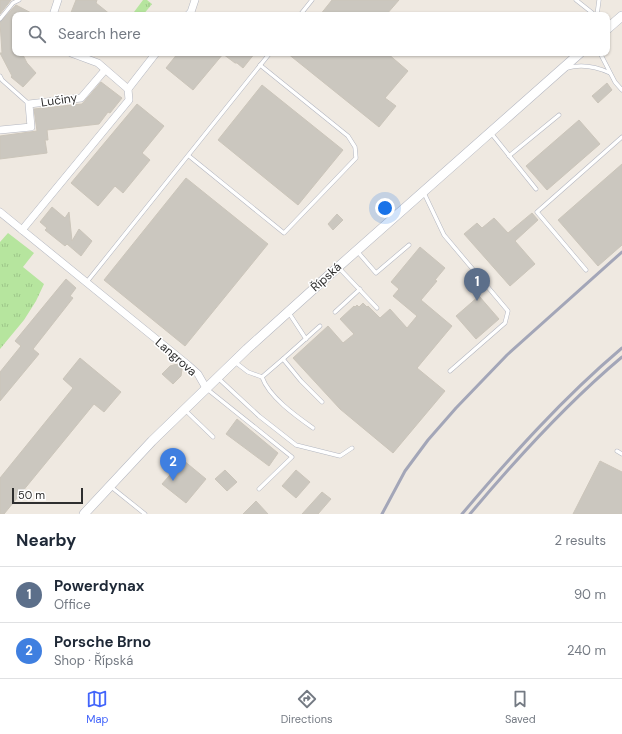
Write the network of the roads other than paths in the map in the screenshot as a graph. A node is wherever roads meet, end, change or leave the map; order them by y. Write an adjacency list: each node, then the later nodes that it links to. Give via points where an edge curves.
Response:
1 (19, 0): 13 (lane, via 13,3)
2 (58, 0): 7 (street)
3 (195, 0): 8 (street)
4 (312, 0): 9 (lane)
5 (576, 0): 10 (lane)
6 (600, 0): 11 (lane)
7 (54, 12)
8 (191, 12)
9 (302, 12)
10 (592, 12)
11 (597, 12)
12 (622, 16): 14 (street)
13 (0, 19)
14 (610, 26)
15 (79, 56): 22 (street, via 98,63)
16 (154, 56): 25 (street)
17 (268, 56): 20 (lane)
18 (577, 56): 21 (street, Řípská)
19 (602, 56): 23 (lane)
20 (260, 65): 32 (lane); 32 (lane, via 348,136 356,147 356,158 284,233)
21 (562, 69): 23 (lane, via 593,67); 30 (street, Řípská)
22 (105, 70): 25 (street); 27 (street, Lučiny, via 81,98)
23 (610, 73): 26 (lane)
24 (0, 76): 27 (lane)
25 (128, 89): 37 (street, via 129,100)
26 (622, 90)
27 (29, 104): 29 (street, Lučiny, via 31,127)
28 (559, 115): 33 (lane)
29 (0, 130)
30 (490, 132): 33 (lane); 35 (street, Řípská)
31 (622, 137): 41 (lane, via 537,212)
32 (189, 156): 42 (lane)
33 (509, 156): 34 (lane)
34 (536, 189)
35 (424, 191): 39 (street, Řípská); 51 (lane, via 444,235 508,311 505,322)
36 (0, 212): 37 (street, Langrova)
37 (22, 230): 42 (street, Langrova)
38 (409, 245): 39 (lane, via 376,273)
39 (356, 250): 40 (street, Řípská)
40 (338, 267): 43 (lane); 45 (street, Řípská)
41 (586, 270)
42 (86, 283): 54 (street, Langrova, via 188,365 198,374)
43 (360, 289): 44 (lane); 46 (lane)
44 (377, 308)
45 (288, 312): 48 (lane); 50 (street, Řípská)
46 (335, 312)
47 (320, 326): 48 (lane)
48 (306, 339): 49 (lane)
49 (283, 359): 53 (lane); 55 (lane)
50 (235, 361): 52 (street, Řípská); 53 (lane, via 248,372)
51 (450, 371)
52 (218, 377): 54 (street, Řípská); 59 (lane, via 259,416 296,445 340,456)
53 (262, 377): 57 (lane, via 271,392 293,414)
54 (206, 388): 56 (street, Řípská); 63 (lane, Langrova, via 292,457)
55 (322, 402)
56 (184, 410): 58 (lane); 62 (street, Řípská)
57 (312, 428)
58 (213, 437)
59 (352, 448)
60 (617, 451): 61 (lane)
61 (622, 454)
62 (110, 486): 64 (lane); 65 (street, Řípská)
63 (259, 489)
64 (143, 513)
65 (84, 514)

